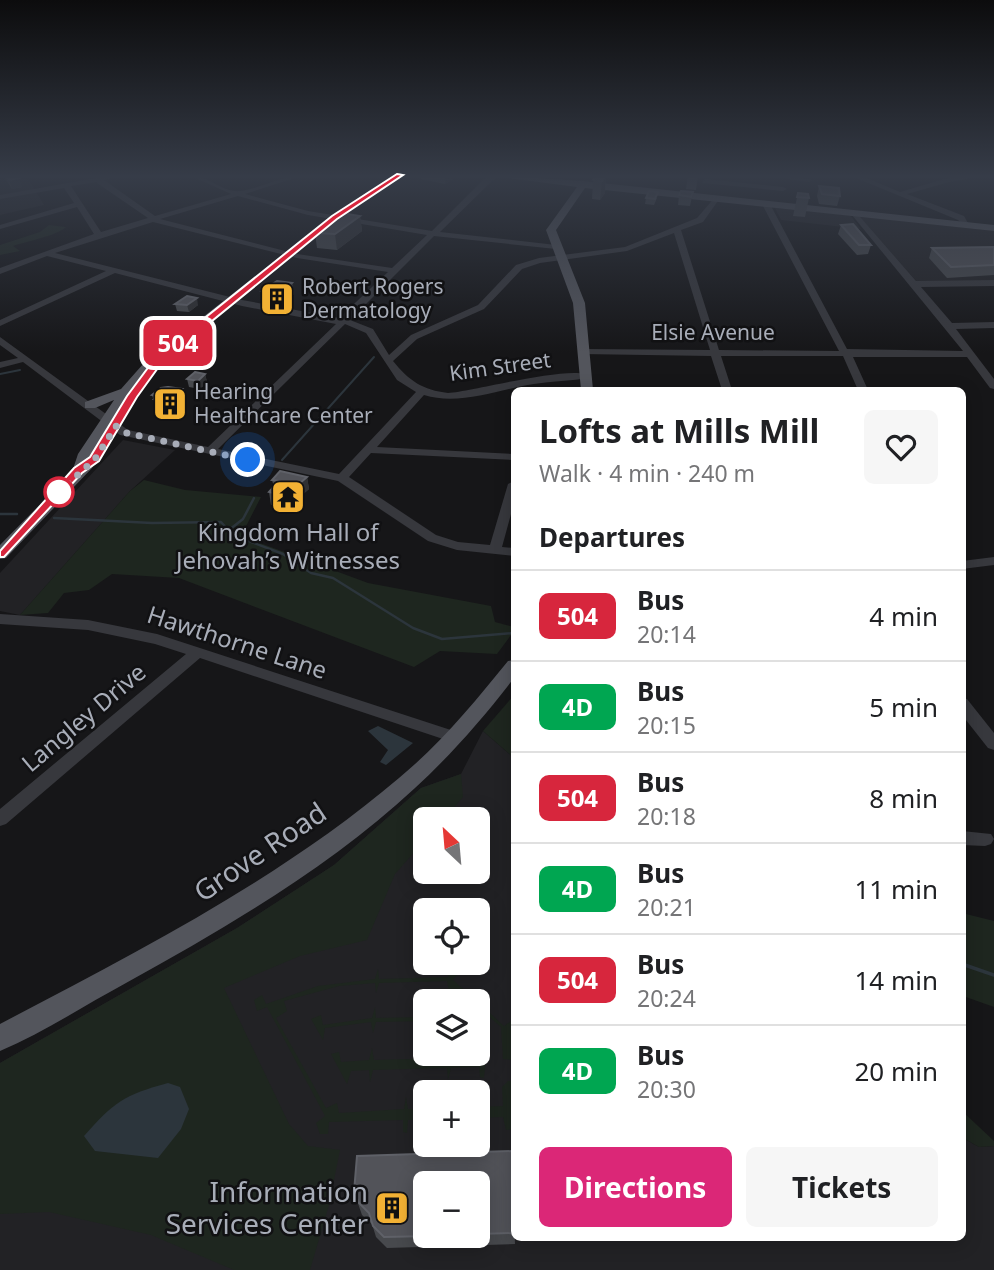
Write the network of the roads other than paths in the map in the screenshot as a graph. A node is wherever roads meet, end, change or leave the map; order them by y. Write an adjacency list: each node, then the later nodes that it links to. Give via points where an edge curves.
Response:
1 (105, 234): 11 (street)
2 (213, 234): 14 (street)
3 (315, 234): 14 (main road)
4 (433, 234): 18 (street)
5 (436, 234): 12 (street)
6 (552, 234): 12 (main road)
7 (665, 234): 15 (street, via 627,248)
8 (678, 234): 28 (street)
9 (782, 234): 29 (street)
10 (873, 234): 20 (street)
11 (99, 236): 13 (street)
12 (555, 247): 15 (main road)
13 (46, 253): 16 (street); 17 (street)
14 (290, 254): 18 (street); 21 (main road)
15 (561, 259): 27 (main road, via 579,303); 33 (street, via 519,267 481,307 414,337)
16 (0, 271)
17 (113, 271): 21 (street); 23 (street)
18 (395, 271): 22 (street)
19 (994, 283): 20 (street)
20 (914, 284): 25 (street)
21 (232, 300): 22 (street); 32 (main road)
22 (343, 321): 33 (street, via 370,331); 47 (street)
23 (0, 323)
24 (994, 325): 25 (street)
25 (949, 326): 30 (street)
26 (0, 340): 31 (street)
27 (584, 352): 28 (street, Elsie Avenue); 35 (main road)
28 (715, 352): 29 (street, Elsie Avenue); 39 (street)
29 (845, 354): 30 (street, Elsie Avenue); 40 (street)
30 (971, 354): 36 (street)
31 (25, 359): 34 (street); 44 (street)
32 (159, 359): 42 (main road, via 146,366); 45 (main road)
33 (388, 361): 43 (street, via 402,381)
34 (0, 365)
35 (586, 376): 37 (street, Kim Street); 38 (main road)
36 (994, 386)
37 (521, 387)
38 (587, 387)
39 (726, 387)
40 (862, 387)
41 (511, 388): 43 (street, Kim Street, via 462,395)
42 (123, 392): 44 (main road); 45 (main road)
43 (421, 392): 46 (street)
44 (90, 405): 45 (street)
45 (113, 423): 47 (street, via 127,433); 53 (main road, via 95,459 78,471)
46 (368, 450): 48 (street); 49 (street)
47 (210, 451): 49 (street)
48 (511, 457)
49 (342, 478): 51 (street, via 432,538 457,546)
50 (511, 494): 51 (street)
51 (495, 549): 52 (street)
52 (511, 552)
53 (0, 554)
54 (994, 561): 55 (street)
55 (966, 564)
56 (0, 619): 57 (street, Hawthorne Lane, via 100,626)
57 (198, 652): 60 (street, Hawthorne Lane); 62 (street, Langley Drive)
58 (511, 670): 60 (main road, Grove Road)
59 (966, 708): 61 (street)
60 (455, 737): 65 (main road, Grove Road, via 370,813 265,888)
61 (994, 744)
62 (0, 819)
63 (966, 838): 64 (street)
64 (985, 839)
65 (0, 1038)

